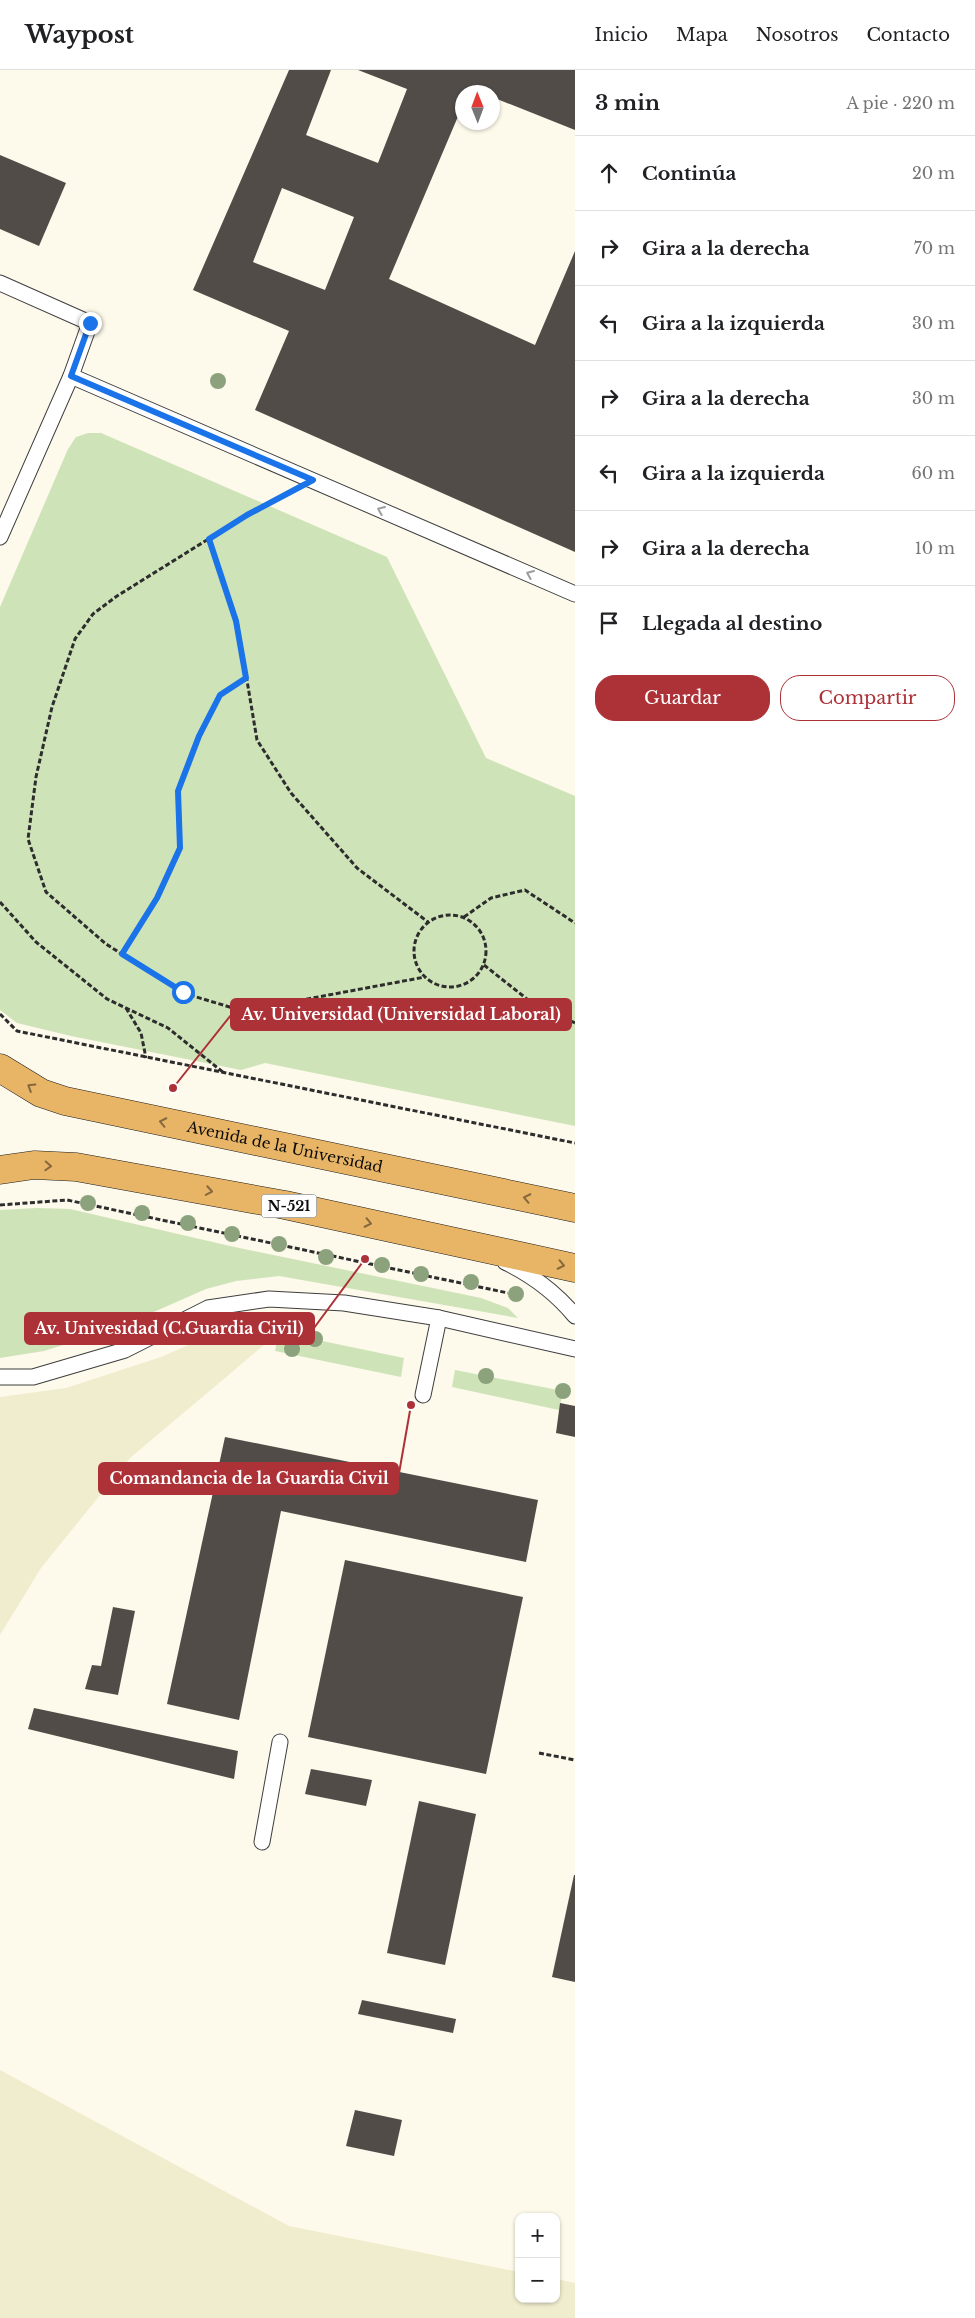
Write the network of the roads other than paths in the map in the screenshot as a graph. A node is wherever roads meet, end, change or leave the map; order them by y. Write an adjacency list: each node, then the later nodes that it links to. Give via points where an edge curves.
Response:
1 (0, 283): 2 (lane, via 90,323)
2 (71, 376): 3 (lane); 4 (lane, one-way to 2)
3 (0, 537)
4 (575, 594)
5 (0, 1068): 7 (highway, Avenida de la Universidad, one-way to 5, via 65,1101 41,1093)
6 (0, 1170): 8 (highway, N-521, one-way to 8, via 34,1165 76,1167 285,1205)
7 (575, 1208)
8 (475, 1246): 9 (highway, N-521, one-way to 9); 10 (lane, via 529,1274)
9 (575, 1268)
10 (575, 1316)
11 (439, 1318): 12 (lane); 13 (lane, via 344,1303 269,1299 208,1308 125,1350 33,1377); 14 (lane)
12 (575, 1349)
13 (0, 1377)
14 (423, 1395)
15 (280, 1742): 16 (lane)
16 (262, 1842)

